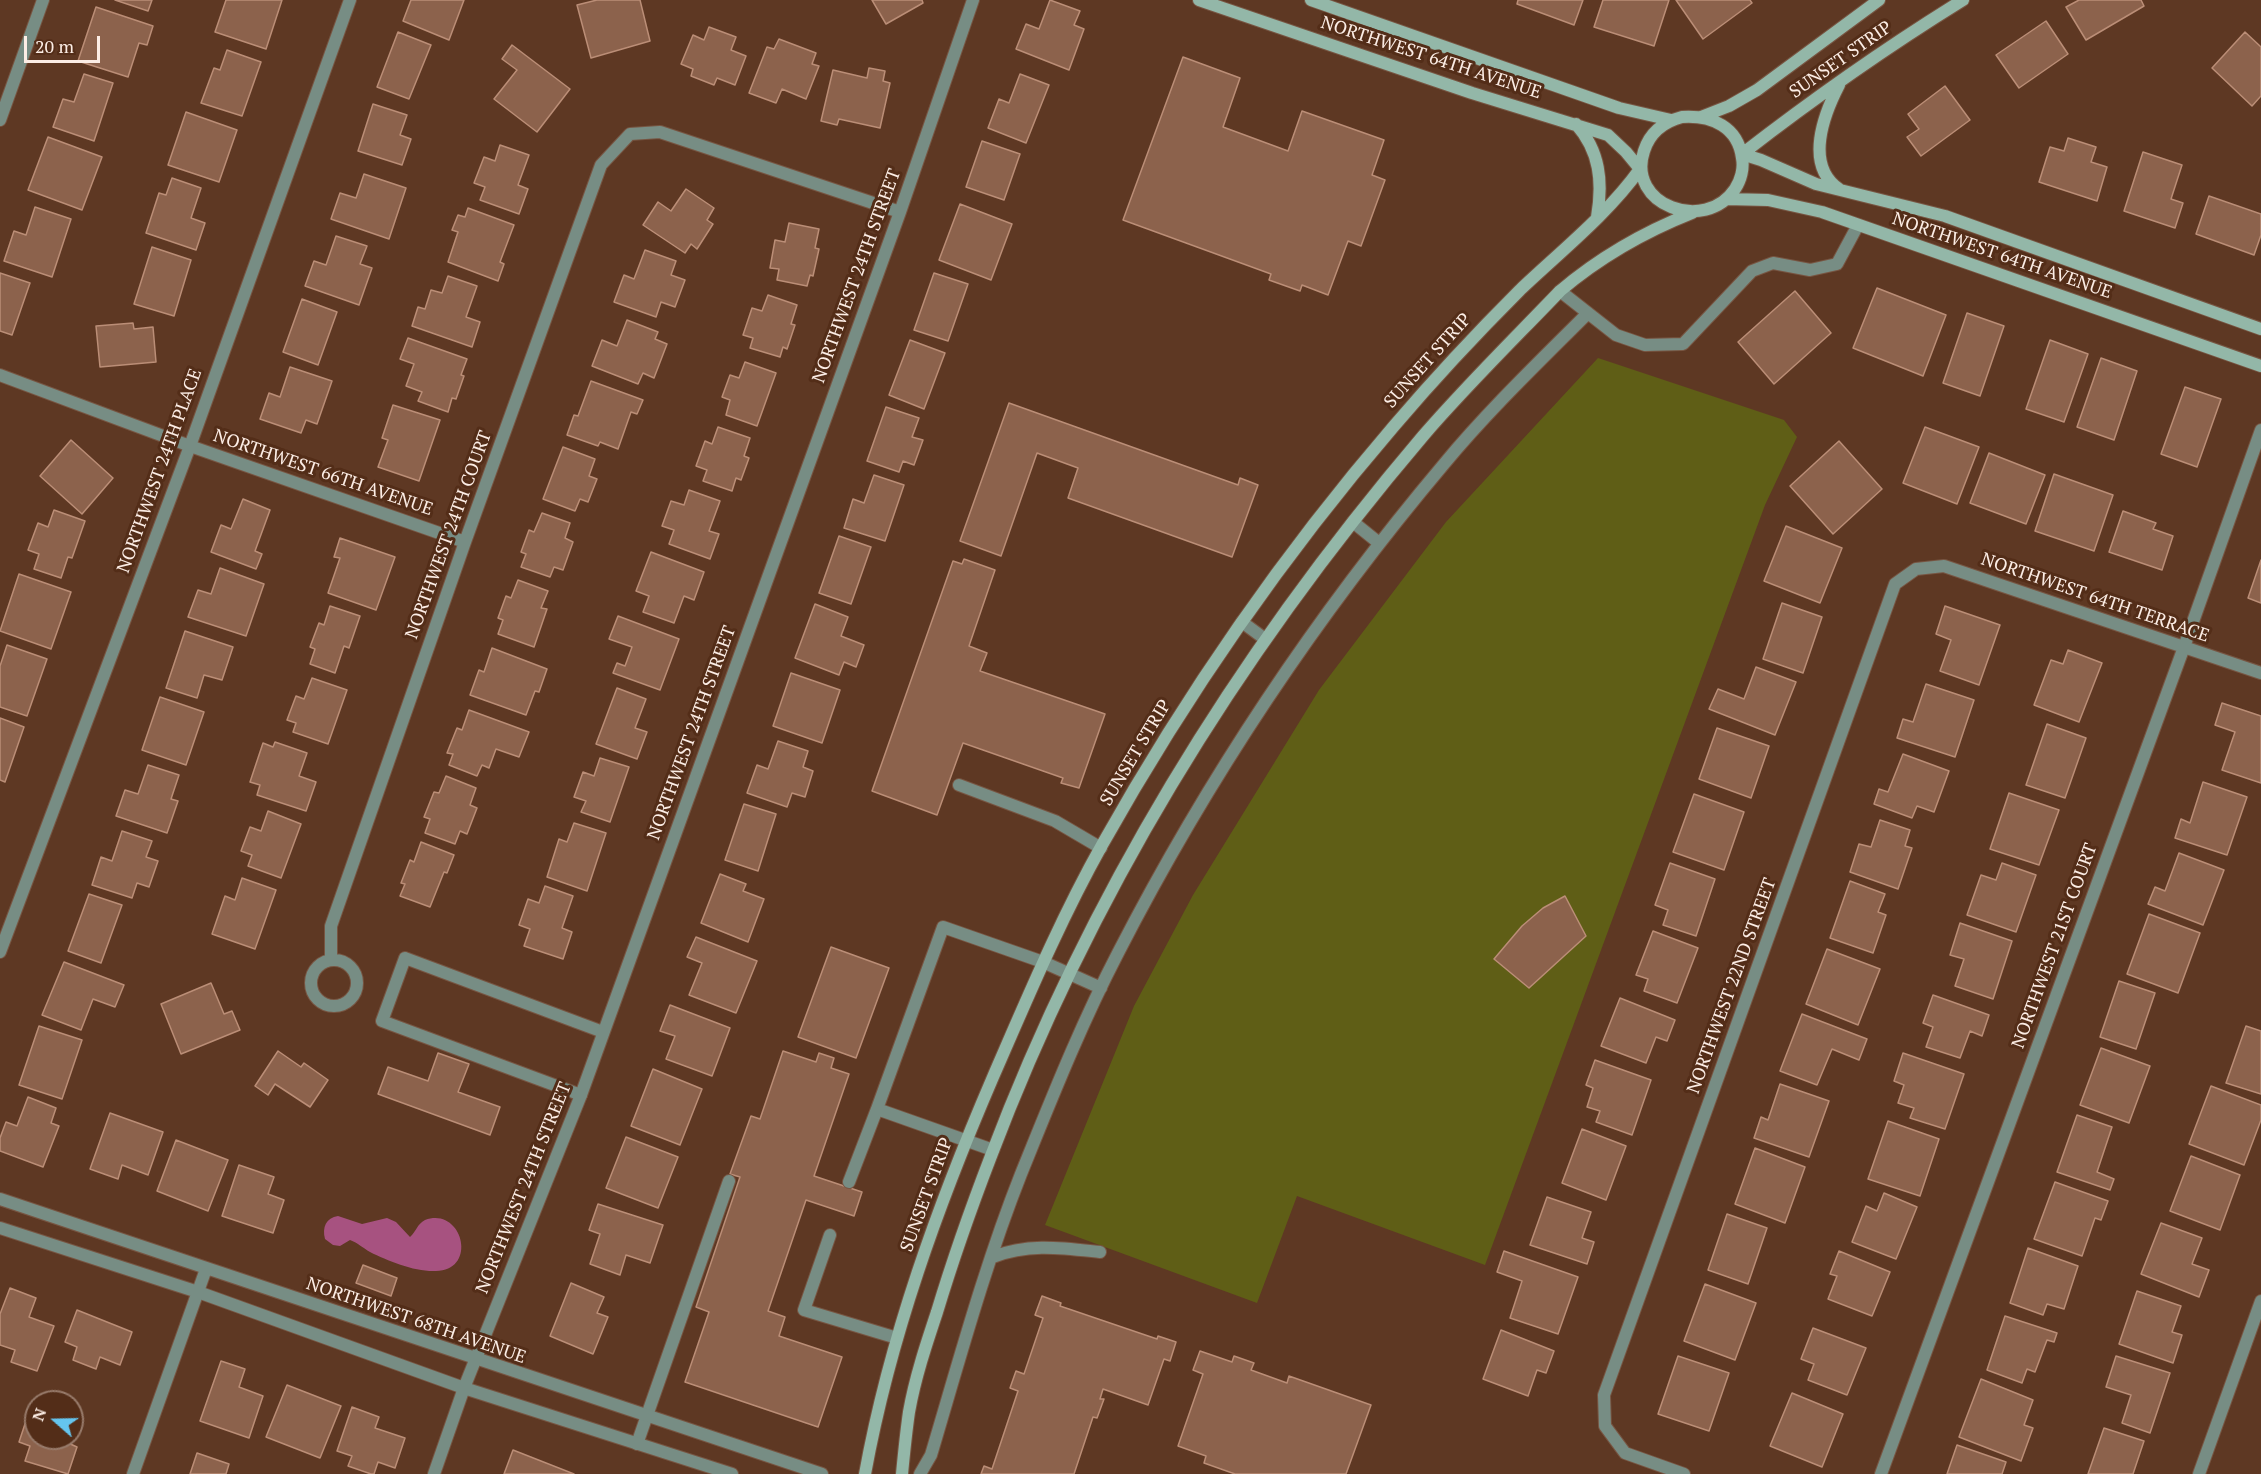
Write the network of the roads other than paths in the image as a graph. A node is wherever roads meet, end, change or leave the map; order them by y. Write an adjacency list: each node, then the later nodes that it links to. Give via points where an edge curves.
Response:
1 (43, 0): 10 (street)
2 (350, 0): 27 (street, NORTHWEST 24TH PLACE)
3 (973, 0): 17 (street, NORTHWEST 24TH STREET)
4 (1199, 0): 12 (street, NORTHWEST 64TH AVENUE, via 1472,93)
5 (1311, 0): 11 (street, NORTHWEST 64TH AVENUE, via 1619,108)
6 (1879, 0): 9 (street, SUNSET STRIP, via 1757,90)
7 (1963, 0): 8 (street, SUNSET STRIP)
8 (1840, 83): 13 (street, SUNSET STRIP); 15 (street, via 1823,119 1820,153 1827,177)
9 (1701, 117): 11 (street); 13 (street, via 1728,128)
10 (0, 120)
11 (1671, 120): 14 (street, via 1649,137)
12 (1576, 124): 14 (street, NORTHWEST 64TH AVENUE, via 1608,135); 19 (street, via 1598,162 1601,196)
13 (1742, 154): 15 (street, NORTHWEST 64TH AVENUE); 16 (street, via 1741,175)
14 (1640, 169): 18 (street, via 1655,197 1675,209); 19 (street, SUNSET STRIP)
15 (1843, 192): 23 (street, NORTHWEST 64TH AVENUE, via 1945,216)
16 (1726, 199): 18 (street); 20 (street, NORTHWEST 64TH AVENUE, via 1768,200)
17 (900, 212): 29 (street, NORTHWEST 24TH COURT, via 660,132 630,134 601,165); 43 (street, NORTHWEST 24TH STREET)
18 (1692, 213): 21 (street, via 1613,251)
19 (1596, 218): 32 (street, SUNSET STRIP, via 1485,326 1392,428)
20 (1858, 225): 22 (street, via 1838,264 1810,270 1773,263 1752,271 1683,344 1645,345 1616,335); 24 (street, NORTHWEST 64TH AVENUE)
21 (1560, 291): 22 (street); 28 (street, via 1425,434)
22 (1587, 314): 30 (street, via 1446,461)
23 (2261, 329)
24 (2261, 366)
25 (0, 375): 27 (street, NORTHWEST 66TH AVENUE)
26 (2261, 430): 34 (street, NORTHWEST 21ST COURT)
27 (190, 446): 29 (street, NORTHWEST 66TH AVENUE); 38 (street, NORTHWEST 24TH PLACE)
28 (1353, 522): 30 (street); 33 (street)
29 (465, 542): 39 (street, NORTHWEST 24TH COURT, via 331,926)
30 (1379, 543): 42 (street, via 1249,724 1177,843)
31 (1916, 569): 34 (street, NORTHWEST 64TH TERRACE, via 1944,566); 70 (street, NORTHWEST 22ND STREET, via 1895,584 1604,1395 1605,1426 1625,1453)
32 (1242, 622): 33 (street); 37 (street, SUNSET STRIP, via 1169,731)
33 (1265, 639): 41 (street, via 1145,829)
34 (2184, 647): 35 (street, NORTHWEST 64TH TERRACE); 71 (street, NORTHWEST 21ST COURT)
35 (2261, 674)
36 (959, 785): 37 (street, via 1055,821)
37 (1101, 848): 40 (street, SUNSET STRIP)
38 (0, 952)
39 (331, 960)
40 (1043, 962): 41 (street); 45 (street, via 944,927); 46 (street, SUNSET STRIP)
41 (1068, 973): 42 (street); 47 (street, via 1032,1050)
42 (1101, 988): 54 (street, via 1020,1177)
43 (603, 1032): 44 (street, NORTHWEST 24TH STREET); 44 (street, via 405,958 382,1021)
44 (581, 1095): 59 (street, NORTHWEST 24TH STREET)
45 (877, 1109): 46 (street); 49 (street)
46 (966, 1140): 47 (street); 58 (street, SUNSET STRIP)
47 (993, 1150): 68 (street, via 958,1242 916,1382)
48 (729, 1181): 61 (street)
49 (849, 1182)
50 (0, 1199): 55 (street, NORTHWEST 68TH AVENUE)
51 (0, 1227): 56 (street)
52 (830, 1234): 58 (street, via 804,1310)
53 (1100, 1252): 54 (street, via 1047,1246 1012,1250)
54 (993, 1257): 69 (street, via 932,1455)
55 (206, 1269): 56 (street); 59 (street, NORTHWEST 68TH AVENUE)
56 (198, 1292): 60 (street); 63 (street)
57 (2261, 1301): 72 (street)
58 (897, 1338): 67 (street, SUNSET STRIP)
59 (476, 1360): 60 (street, NORTHWEST 24TH STREET); 61 (street, NORTHWEST 68TH AVENUE)
60 (464, 1388): 62 (street); 64 (street, NORTHWEST 24TH STREET)
61 (647, 1416): 62 (street); 66 (street, NORTHWEST 68TH AVENUE)
62 (637, 1444): 65 (street)
63 (132, 1474)
64 (434, 1474)
65 (732, 1474)
66 (822, 1474)
67 (865, 1474)
68 (902, 1474)
69 (920, 1474)
70 (1684, 1474)
71 (1881, 1474)
72 (2199, 1474)

